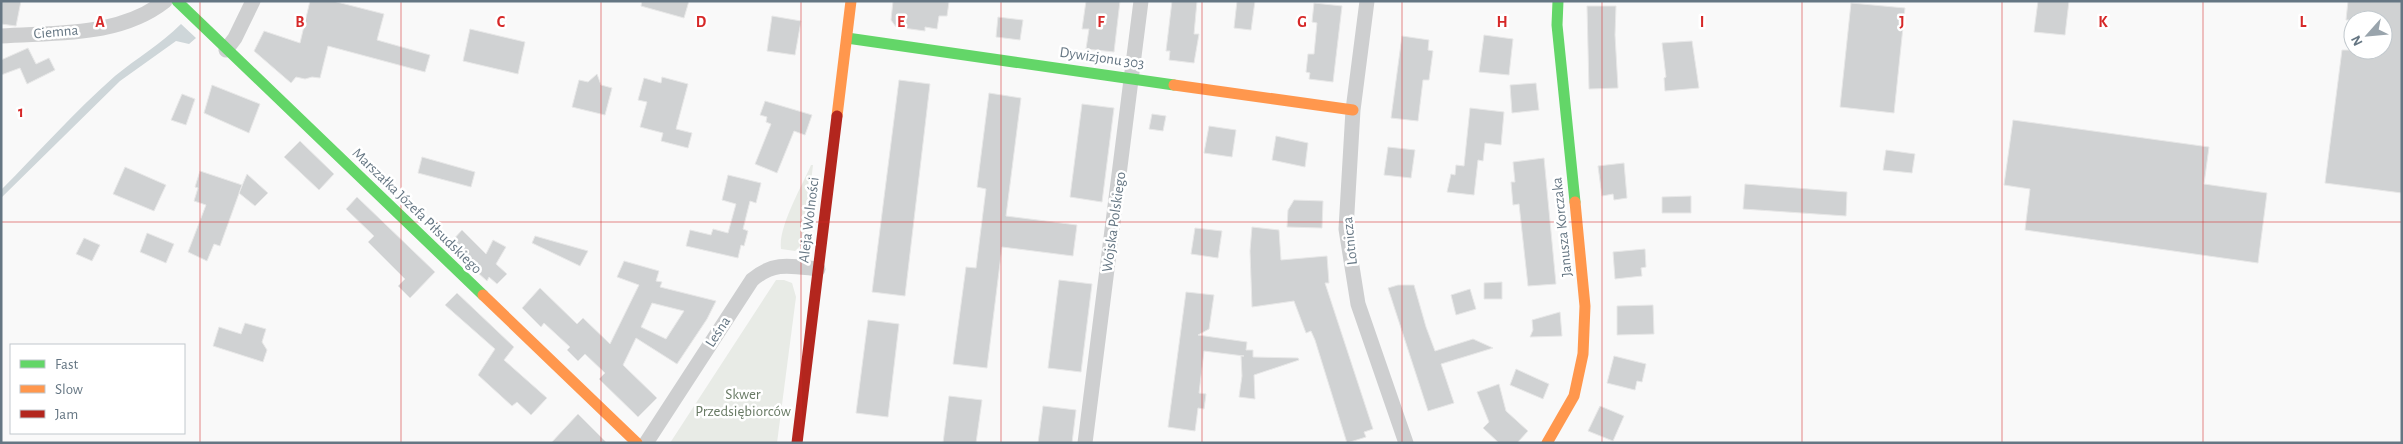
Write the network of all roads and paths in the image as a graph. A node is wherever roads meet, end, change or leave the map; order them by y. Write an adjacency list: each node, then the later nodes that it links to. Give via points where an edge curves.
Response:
1 (165, 1): 8 (street, Ciemna, via 124,23 71,32)
2 (253, 1): 10 (street)
3 (851, 1): 9 (street, Aleja Wolności)
4 (1142, 1): 11 (street, Wojska Polskiego)
5 (1367, 1): 12 (street, Lotnicza)
6 (1558, 1): 19 (street, Janusza Korczaka, via 1585,306 1583,354 1574,396)
7 (181, 5): 10 (street, Marszałka Józefa Piłsudskiego)
8 (1, 36)
9 (846, 38): 11 (street, Dywizjonu 303); 13 (street, Aleja Wolności)
10 (226, 50): 14 (street, Marszałka Józefa Piłsudskiego)
11 (1133, 78): 12 (street, Dywizjonu 303); 17 (street, Wojska Polskiego)
12 (1353, 110): 18 (street, Lotnicza, via 1346,229 1358,304)
13 (818, 269): 15 (street, Leśna, via 778,266 764,270 752,280); 16 (street, Aleja Wolności)
14 (638, 443)
15 (646, 443)
16 (797, 443)
17 (1084, 443)
18 (1406, 443)
19 (1547, 443)

